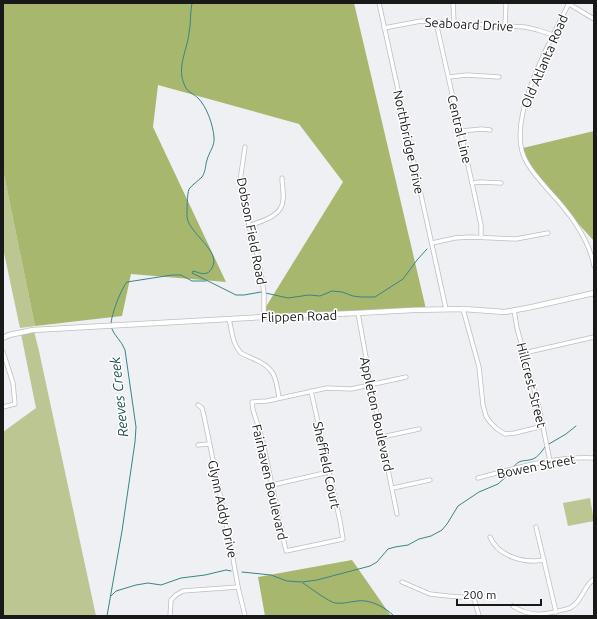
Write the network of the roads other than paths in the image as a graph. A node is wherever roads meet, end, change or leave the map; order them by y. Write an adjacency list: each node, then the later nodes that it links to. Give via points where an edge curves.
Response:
1 (379, 3): 9 (street, Northbridge Drive)
2 (453, 3): 7 (street)
3 (506, 3): 8 (street)
4 (569, 4): 5 (street); 10 (street, Old Atlanta Road)
5 (594, 19)
6 (436, 22): 7 (street, Seaboard Drive); 9 (street, Seaboard Drive, via 412,22); 11 (street, Central Line)
7 (454, 22): 8 (street, Seaboard Drive)
8 (505, 25): 10 (street, Seaboard Drive, via 532,28)
9 (384, 28): 22 (street, Northbridge Drive)
10 (553, 35): 23 (street, Old Atlanta Road, via 532,82 523,110 521,146 534,173 570,215 589,250)
11 (449, 77): 12 (street); 14 (street, Central Line)
12 (499, 77)
13 (490, 130): 14 (street)
14 (461, 131): 17 (street, Central Line)
15 (245, 147): 19 (street, Dobson Field Road, via 240,179 248,213)
16 (282, 178): 19 (street, via 283,202 279,211 270,218)
17 (472, 183): 18 (street); 21 (street, Central Line)
18 (501, 183)
19 (248, 226): 29 (street, Dobson Field Road, via 262,279)
20 (548, 233): 21 (street, via 516,239)
21 (481, 237): 22 (street, via 455,238)
22 (432, 243): 25 (street, Northbridge Drive)
23 (594, 266)
24 (594, 293): 27 (street, Flippen Road)
25 (446, 309): 26 (street, Flippen Road); 28 (street, Flippen Road)
26 (463, 309): 27 (street, Flippen Road, via 490,312); 41 (street, via 479,367 483,405 490,422 505,434)
27 (514, 310): 34 (street, Hillcrest Street)
28 (358, 314): 29 (street, Flippen Road); 36 (street, Appleton Boulevard)
29 (264, 317): 30 (street, Flippen Road)
30 (229, 319): 32 (street, Flippen Road, via 33,330); 38 (street, via 234,344 240,353 270,368 276,377)
31 (594, 337): 34 (street)
32 (3, 338)
33 (3, 352): 40 (street, via 13,383 15,404)
34 (524, 353): 41 (street, Hillcrest Street)
35 (406, 377): 36 (street)
36 (371, 385): 37 (street); 43 (street, Appleton Boulevard)
37 (311, 391): 38 (street); 48 (street, Sheffield Court)
38 (279, 398): 51 (street, Fairhaven Boulevard, via 252,402)
39 (198, 405): 44 (street, Glynn Addy Drive, via 202,408)
40 (3, 407)
41 (543, 426): 47 (street, Hillcrest Street)
42 (419, 429): 43 (street)
43 (382, 436): 52 (street, Appleton Boulevard)
44 (209, 444): 45 (street); 60 (street, Glynn Addy Drive)
45 (198, 446)
46 (594, 458): 47 (street, Bowen Street)
47 (550, 461): 49 (street, Bowen Street)
48 (329, 472): 51 (street); 56 (street, Sheffield Court)
49 (478, 478)
50 (430, 480): 52 (street)
51 (272, 485): 56 (street, Fairhaven Boulevard, via 286,551)
52 (393, 488): 53 (street, Appleton Boulevard)
53 (398, 514)
54 (536, 527): 57 (street)
55 (490, 537): 57 (street, via 498,549 507,556 537,562)
56 (343, 538)
57 (544, 560): 62 (street)
58 (594, 579): 62 (street, via 574,606)
59 (402, 582): 65 (street, via 430,594 474,598)
60 (238, 587): 63 (street, via 183,591 171,600); 64 (street, Glynn Addy Drive)
61 (514, 606): 62 (street, via 520,612 532,616)
62 (556, 612)
63 (170, 616)
64 (245, 616)
65 (479, 616)

